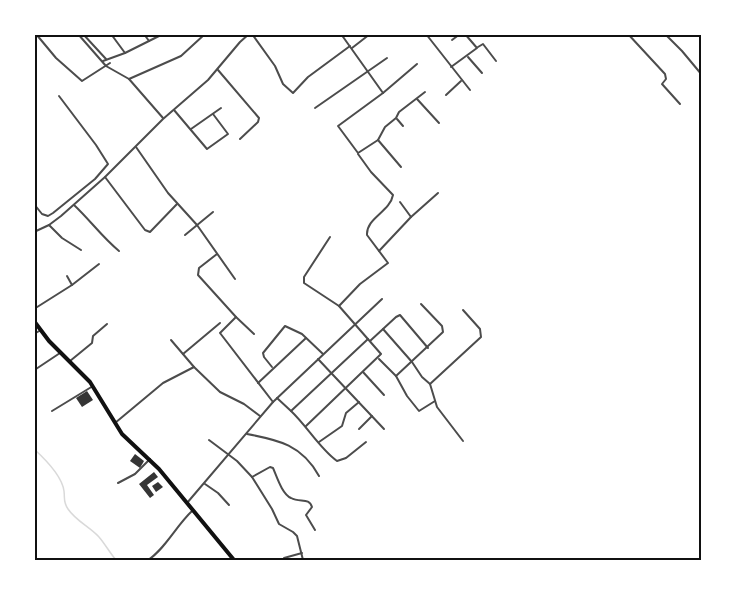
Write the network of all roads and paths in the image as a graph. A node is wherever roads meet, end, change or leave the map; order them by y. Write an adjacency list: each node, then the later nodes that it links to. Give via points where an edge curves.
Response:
1 (36, 34): 29 (street, via 81,81)
2 (78, 34): 16 (street)
3 (111, 34): 21 (street)
4 (144, 34): 18 (street)
5 (164, 34): 18 (street)
6 (251, 34): 19 (street, via 292,93); 32 (street)
7 (341, 34): 19 (street)
8 (370, 34): 19 (street)
9 (426, 34): 30 (street)
10 (460, 34): 17 (street)
11 (465, 34): 20 (street)
12 (628, 34): 44 (street, via 665,74 662,84)
13 (665, 34): 35 (street)
14 (84, 35): 16 (street); 24 (street)
15 (204, 35): 36 (street, via 182,56)
16 (80, 38): 25 (street)
17 (452, 40)
18 (149, 42): 21 (street)
19 (351, 47): 33 (street)
20 (477, 48): 22 (street); 26 (street, via 483,45)
21 (125, 53): 24 (street)
22 (468, 57): 30 (street); 34 (street)
23 (387, 58): 33 (street)
24 (107, 59): 25 (street); 27 (street)
25 (102, 61): 29 (street)
26 (496, 61)
27 (110, 63): 29 (street); 31 (street)
28 (417, 64): 40 (street)
29 (106, 66): 31 (street)
30 (451, 67): 37 (street)
31 (114, 69): 36 (street)
32 (218, 70): 47 (street); 54 (street, via 259,118)
33 (368, 71): 40 (street); 46 (street)
34 (482, 73)
35 (702, 75)
36 (129, 79): 50 (street)
37 (461, 81): 38 (street); 41 (street)
38 (470, 90)
39 (425, 92): 43 (street)
40 (383, 93): 57 (street, via 339,125)
41 (446, 95)
42 (59, 96): 62 (street, via 108,165 48,216)
43 (417, 99): 49 (street); 51 (street)
44 (680, 104)
45 (221, 108): 48 (street)
46 (315, 108)
47 (173, 110): 50 (street); 53 (street)
48 (213, 114): 53 (street); 53 (street, via 228,134 207,149)
49 (396, 118): 52 (street); 55 (street)
50 (163, 119): 56 (street)
51 (439, 123)
52 (403, 126)
53 (190, 129)
54 (240, 139)
55 (378, 140): 57 (street); 58 (street)
56 (136, 147): 59 (street); 63 (street)
57 (357, 153): 74 (street, via 393,195 366,231)
58 (402, 167)
59 (105, 177): 63 (street, via 148,231 152,232); 64 (street)
60 (438, 193): 66 (street)
61 (400, 202): 66 (street)
62 (34, 204)
63 (177, 204): 68 (street)
64 (74, 205): 67 (street); 73 (street)
65 (213, 212): 68 (street)
66 (411, 217): 74 (street)
67 (49, 225): 69 (street); 72 (street)
68 (197, 225): 70 (street); 75 (street)
69 (34, 232)
70 (185, 235)
71 (330, 237): 82 (street, via 303,281)
72 (81, 250)
73 (119, 251)
74 (379, 251): 82 (street, via 387,266 360,284)
75 (217, 254): 78 (street); 85 (street, via 199,268 198,275)
76 (99, 264): 79 (street)
77 (67, 276): 79 (street)
78 (235, 279)
79 (72, 285): 83 (street)
80 (382, 299): 88 (street)
81 (421, 304): 97 (street, via 444,329)
82 (339, 306): 88 (street)
83 (34, 309)
84 (463, 310): 112 (street, via 481,335)
85 (236, 317): 93 (street); 111 (street, via 220,331 221,336)
86 (34, 321): 91 (main road)
87 (220, 323): 99 (street)
88 (355, 323): 96 (street); 100 (street)
89 (107, 324): 103 (street)
90 (383, 329): 96 (street); 97 (street, via 400,315); 104 (street)
91 (41, 330): 92 (street); 98 (main road)
92 (34, 334)
93 (254, 334)
94 (306, 338): 100 (street); 106 (street); 106 (street, via 284,326 263,353)
95 (171, 340): 99 (street)
96 (369, 340): 101 (street, via 382,353); 109 (street)
97 (428, 348): 104 (street)
98 (60, 352): 103 (main road); 107 (street)
99 (183, 354): 105 (street)
100 (322, 354): 102 (street)
101 (379, 358): 108 (street); 110 (street)
102 (318, 359): 109 (street); 116 (street)
103 (70, 361): 113 (main road)
104 (412, 362): 110 (street); 112 (street)
105 (194, 367): 123 (street, via 220,392); 124 (street, via 163,383)
106 (273, 367): 111 (street)
107 (36, 369)
108 (363, 372): 114 (street); 115 (street)
109 (331, 374): 114 (street); 121 (street)
110 (396, 376): 117 (street, via 419,411)
111 (258, 383): 118 (street)
112 (430, 384): 117 (street)
113 (93, 386): 120 (street); 124 (main road)
114 (345, 387): 119 (street); 125 (street)
115 (384, 395)
116 (277, 398): 118 (street); 121 (street)
117 (435, 401): 130 (street)
118 (273, 402): 123 (street)
119 (359, 402): 122 (street); 131 (street, via 346,413 342,426)
120 (52, 411)
121 (291, 411): 125 (street)
122 (372, 416): 126 (street); 127 (street)
123 (261, 417): 128 (street)
124 (115, 423): 134 (main road)
125 (306, 426): 131 (street)
126 (359, 429)
127 (384, 429)
128 (247, 434): 133 (street); 135 (street, via 285,442 304,456)
129 (209, 440): 133 (street)
130 (464, 441)
131 (319, 442): 132 (street, via 338,462)
132 (366, 442)
133 (229, 456): 136 (street); 138 (street)
134 (150, 459): 137 (street); 139 (main road)
135 (319, 476)
136 (252, 477): 142 (street, via 273,468 288,496 312,504 306,515); 143 (street, via 281,527 297,536)
137 (118, 483)
138 (205, 484): 139 (street); 140 (street)
139 (186, 504): 141 (main road)
140 (229, 505)
141 (192, 511): 145 (street); 146 (main road)
142 (315, 530)
143 (303, 553): 144 (street); 147 (street)
144 (284, 558)
145 (148, 561)
146 (234, 561)
147 (303, 561)

